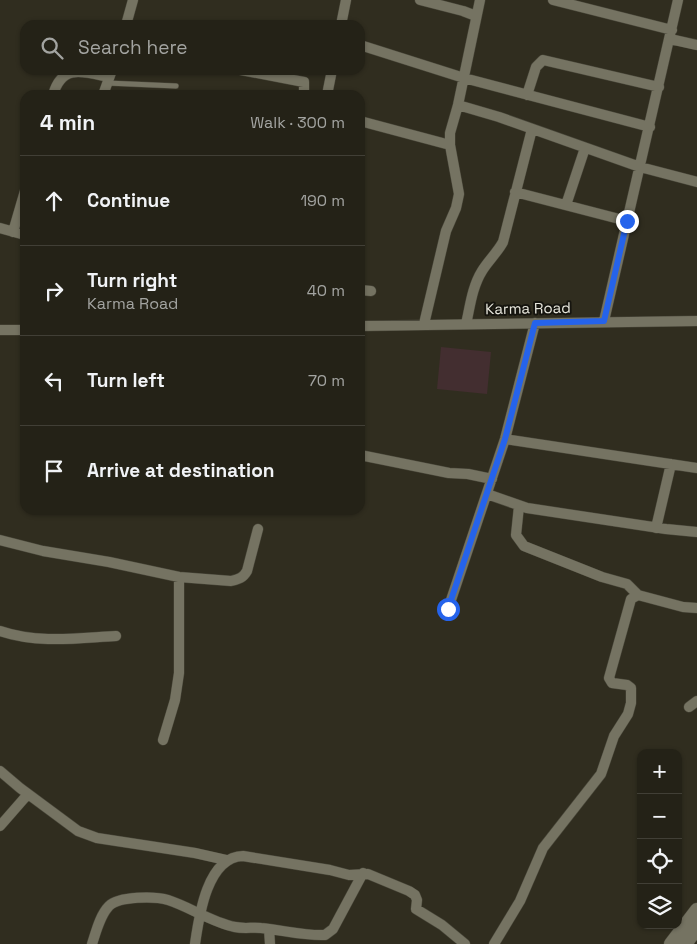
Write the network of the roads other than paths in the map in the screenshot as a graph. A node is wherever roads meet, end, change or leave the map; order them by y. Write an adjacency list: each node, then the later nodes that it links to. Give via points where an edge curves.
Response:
1 (133, 0): 8 (street)
2 (346, 0): 9 (street)
3 (420, 0): 7 (street)
4 (480, 0): 7 (street)
5 (553, 0): 10 (street)
6 (678, 0): 10 (street)
7 (476, 16): 17 (street)
8 (127, 20)
9 (342, 20)
10 (671, 35): 11 (street); 19 (street)
11 (697, 44)
12 (365, 47): 17 (street)
13 (66, 75): 20 (street, via 58,81)
14 (267, 75): 22 (street, via 304,82)
15 (331, 75): 23 (street)
16 (110, 77): 18 (lane); 21 (street)
17 (464, 78): 24 (street); 25 (street)
18 (176, 86)
19 (659, 88): 24 (street, via 543,60 536,67); 27 (street)
20 (55, 90)
21 (105, 90)
22 (304, 90)
23 (328, 90)
24 (527, 95): 27 (street)
25 (458, 106): 28 (street); 29 (street)
26 (365, 122): 29 (street)
27 (650, 127): 31 (street)
28 (532, 129): 30 (street); 33 (street)
29 (450, 145): 45 (street, via 459,194 446,231)
30 (585, 148): 31 (street); 34 (street)
31 (640, 167): 32 (street); 36 (street)
32 (697, 182)
33 (515, 192): 34 (street); 46 (street, via 503,242 478,279)
34 (566, 205): 36 (street)
35 (20, 208): 38 (street)
36 (627, 221): 42 (street)
37 (0, 228): 38 (street)
38 (13, 232): 39 (street)
39 (20, 234)
40 (365, 290): 41 (street)
41 (371, 291)
42 (604, 321): 43 (street, Karma Road); 44 (street, Karma Road)
43 (697, 321)
44 (535, 323): 46 (street, Karma Road); 50 (street)
45 (424, 324): 46 (street, Karma Road); 47 (street, Karma Road)
46 (466, 324)
47 (365, 326)
48 (0, 330): 49 (street)
49 (20, 330)
50 (505, 439): 52 (street); 54 (street)
51 (365, 456): 54 (street)
52 (671, 464): 53 (street); 57 (street)
53 (697, 468)
54 (492, 479): 55 (street)
55 (487, 494): 56 (street); 64 (street)
56 (519, 506): 57 (street); 62 (street, via 516,535 524,546 627,584)
57 (656, 528): 59 (street)
58 (258, 529): 61 (street, via 244,576 231,581)
59 (697, 532)
60 (0, 540): 61 (street)
61 (180, 577): 67 (street, via 179,673 175,700)
62 (638, 595): 63 (street); 82 (street, via 631,599 609,673 612,683 631,688 628,714 614,736 601,774 543,848 516,910)
63 (697, 608)
64 (448, 609)
65 (0, 631): 66 (street, via 33,638)
66 (116, 636)
67 (162, 740)
68 (0, 771): 69 (street)
69 (28, 794): 70 (street); 71 (street, via 78,831 97,838)
70 (0, 826)
71 (226, 860): 72 (street, via 243,856 349,875); 74 (street, via 215,873)
72 (363, 873): 76 (street, via 331,933 319,936); 77 (street, via 409,891 416,898 416,909 442,925)
73 (697, 910): 83 (main road)
74 (201, 916): 76 (street, via 233,927); 78 (street, via 168,900 116,901 101,919); 79 (street)
75 (697, 928): 84 (main road)
76 (269, 929): 80 (street)
77 (452, 940): 81 (street)
78 (92, 944)
79 (195, 944)
80 (270, 944)
81 (465, 944)
82 (494, 944)
83 (671, 944)
84 (684, 944)

